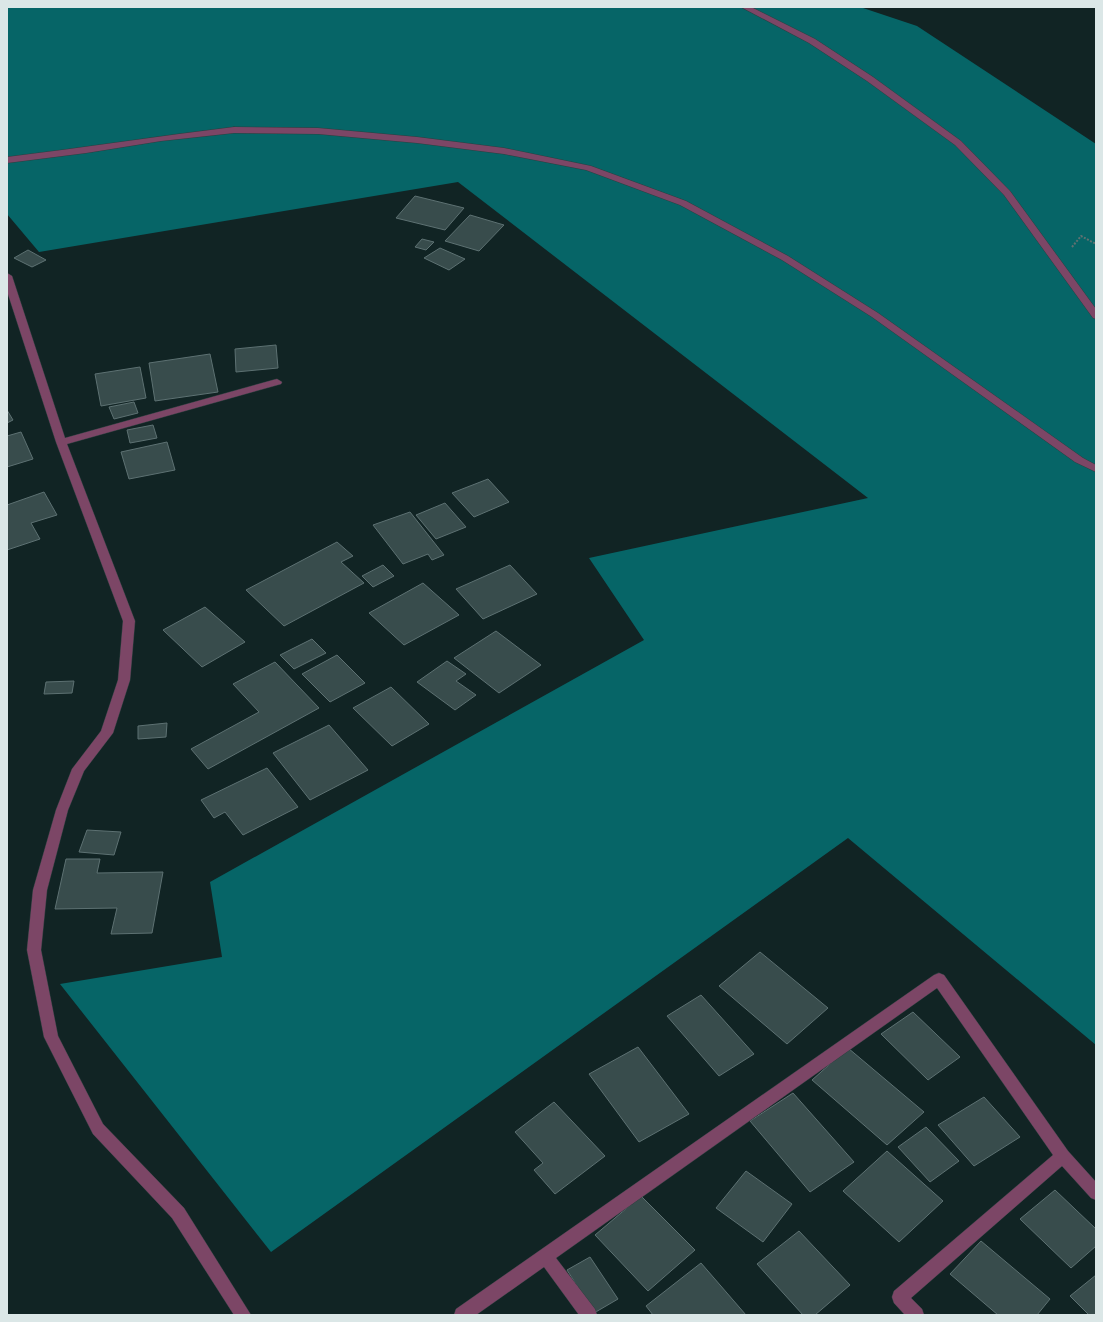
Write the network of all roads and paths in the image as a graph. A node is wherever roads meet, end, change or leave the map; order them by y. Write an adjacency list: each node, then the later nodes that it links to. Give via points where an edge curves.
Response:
1 (745, 7): 4 (street, via 812,41 870,79 958,143 1007,193)
2 (7, 160): 7 (street, via 234,130 318,132 417,140 504,151 588,168 683,203 785,258 875,315 1079,460)
3 (7, 276): 6 (street)
4 (1096, 316)
5 (277, 382): 6 (street)
6 (61, 442): 11 (street, via 129,621 124,680 107,733 78,769 62,810 40,890 34,950 51,1037 98,1129 178,1213)
7 (1096, 469)
8 (1063, 1156): 9 (street); 10 (street, via 940,979); 14 (street, via 900,1297)
9 (1096, 1193)
10 (545, 1256): 12 (street); 13 (street)
11 (243, 1315)
12 (462, 1315)
13 (589, 1315)
14 (916, 1315)

